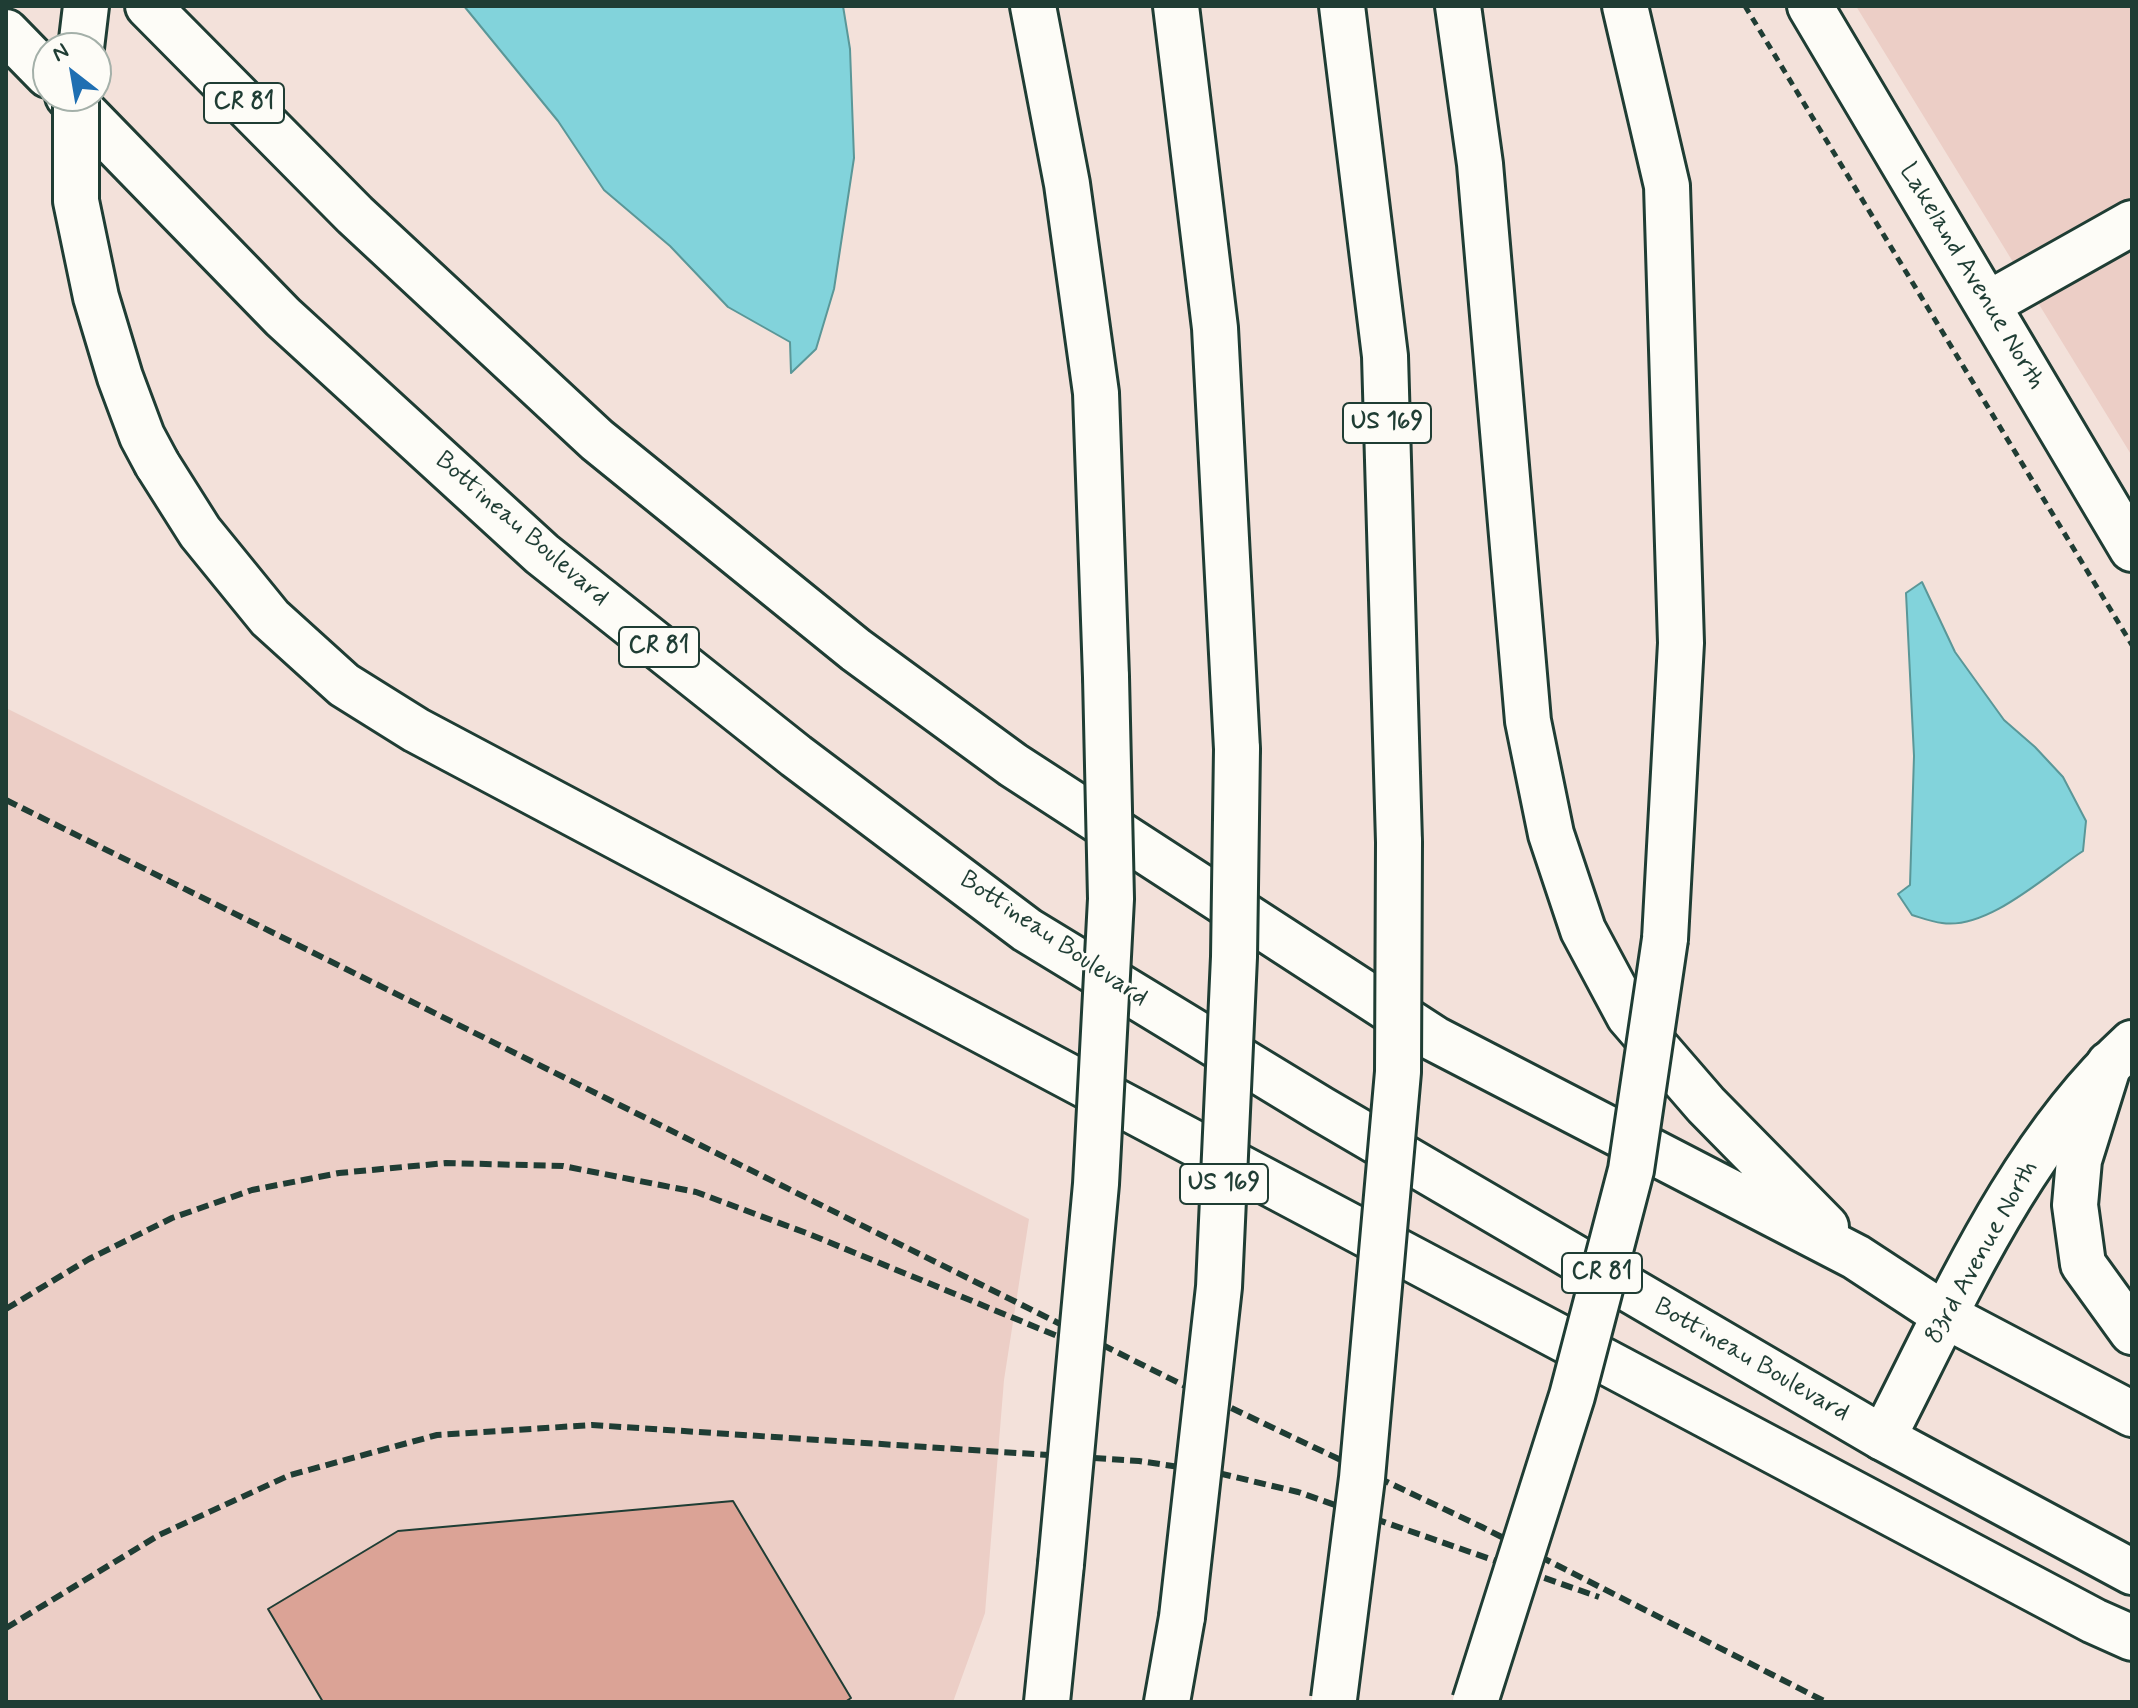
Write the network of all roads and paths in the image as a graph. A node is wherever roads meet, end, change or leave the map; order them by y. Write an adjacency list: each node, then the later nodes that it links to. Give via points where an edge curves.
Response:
1 (86, 6): 11 (main road)
2 (148, 6): 20 (main road, CR 81, via 355,215 597,440 856,650 1013,765 1435,1039)
3 (1033, 6): 28 (main road, bridge, via 1067,184 1096,393 1111,883 1096,1184)
4 (1176, 6): 29 (main road, US 169, bridge, via 1215,328 1237,749 1219,1287 1182,1617)
5 (1342, 6): 27 (main road, US 169, bridge, via 1385,356 1399,842 1398,1072 1362,1478)
6 (1458, 6): 20 (main road, via 1480,164 1528,721 1551,834 1583,930 1629,1016 1706,1105)
7 (1625, 6): 30 (main road, bridge, via 1667,186 1681,643 1665,939 1631,1170 1572,1396)
8 (1745, 6): 18 (path)
9 (1810, 6): 16 (main road, Lakeland Avenue North)
10 (6, 32): 12 (main road)
11 (83, 32)
12 (32, 59)
13 (76, 112): 26 (main road, bridge, via 76,201 93,283 142,436 200,532 270,618 344,685 416,730)
14 (84, 112): 24 (main road, Bottineau Boulevard / CR 81, via 283,317 542,554 796,756 1027,930)
15 (2132, 223): 16 (main road)
16 (1988, 304): 17 (main road, Lakeland Avenue North)
17 (2132, 549)
18 (2132, 645)
19 (2120, 1054): 21 (main road, 83rd Avenue North, via 2037,1154 1980,1247); 22 (main road, via 2079,1160 2075,1205 2083,1264)
20 (1856, 1257): 21 (main road, CR 81)
21 (1946, 1316): 23 (main road, CR 81); 24 (main road, 83rd Avenue North)
22 (2132, 1332)
23 (2132, 1414)
24 (1883, 1438): 25 (main road, Bottineau Boulevard / CR 81)
25 (2132, 1572)
26 (2132, 1638)
27 (1334, 1701)
28 (1047, 1702)
29 (1167, 1702)
30 (1475, 1702)

